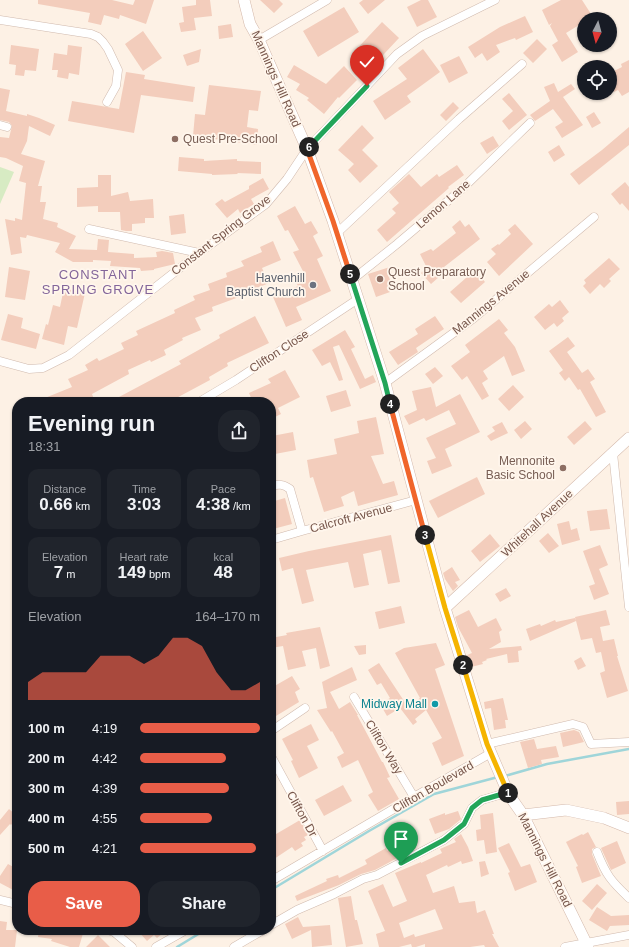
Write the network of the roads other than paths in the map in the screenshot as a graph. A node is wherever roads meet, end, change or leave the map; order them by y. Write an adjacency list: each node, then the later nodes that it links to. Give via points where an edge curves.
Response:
1 (244, 0): 5 (main road, Mannings Hill Road, via 250,24)
2 (327, 0): 5 (street)
3 (495, 0): 9 (street, Constant Spring Grove, via 422,36 397,54)
4 (0, 20): 7 (street, via 98,37 108,48 118,70 116,86)
5 (259, 40): 9 (main road, Mannings Hill Road)
6 (522, 64): 12 (street, via 459,118)
7 (107, 102)
8 (530, 123): 14 (street, Lemon Lane, via 462,189)
9 (307, 149): 12 (main road, Mannings Hill Road); 13 (street, Constant Spring Grove, via 266,204)
10 (594, 217): 17 (street, Mannings Avenue, via 474,318)
11 (89, 229): 13 (street)
12 (337, 233): 14 (main road, Mannings Hill Road)
13 (199, 253): 16 (street, Constant Spring Grove, via 69,355 43,368 29,369)
14 (352, 280): 15 (main road, Mannings Hill Road)
15 (358, 299): 17 (main road, Mannings Hill Road); 18 (street, Clifton Close)
16 (0, 361)
17 (385, 383): 22 (main road, Mannings Hill Road)
18 (207, 397)
19 (629, 438): 20 (main road, Whitehall Avenue)
20 (613, 453): 25 (street); 26 (main road, Whitehall Avenue)
21 (276, 485): 23 (street, Calcroft Avenue, via 290,489)
22 (416, 500): 23 (street, Calcroft Avenue); 26 (main road, Mannings Hill Road)
23 (302, 531): 24 (street)
24 (276, 539)
25 (629, 607)
26 (445, 608): 31 (main road, Mannings Hill Road)
27 (354, 698): 34 (street, Clifton Way)
28 (305, 708): 29 (street)
29 (276, 728)
30 (629, 742): 31 (street, Clifton Boulevard, via 591,744 583,727 573,724)
31 (491, 753): 33 (main road, Mannings Hill Road); 34 (street, Clifton Boulevard)
32 (276, 768): 37 (street, Clifton Dr)
33 (510, 795): 35 (main road, Mannings Hill Road); 43 (street, via 482,800 472,808 464,824 444,840 377,875 363,879)
34 (414, 797): 37 (street, Clifton Boulevard)
35 (523, 816): 36 (main road, via 566,810 604,818); 48 (main road, Mannings Hill Road)
36 (629, 828)
37 (322, 851): 39 (street, Clifton Boulevard)
38 (596, 852): 40 (street, via 604,871)
39 (276, 878)
40 (629, 898)
41 (0, 900): 42 (street)
42 (12, 903)
43 (276, 922)
44 (118, 935): 49 (street)
45 (177, 935): 50 (street)
46 (254, 935): 51 (street)
47 (629, 936): 48 (street)
48 (587, 945): 52 (street)
49 (132, 947)
50 (156, 947)
51 (234, 947)
52 (565, 947)

